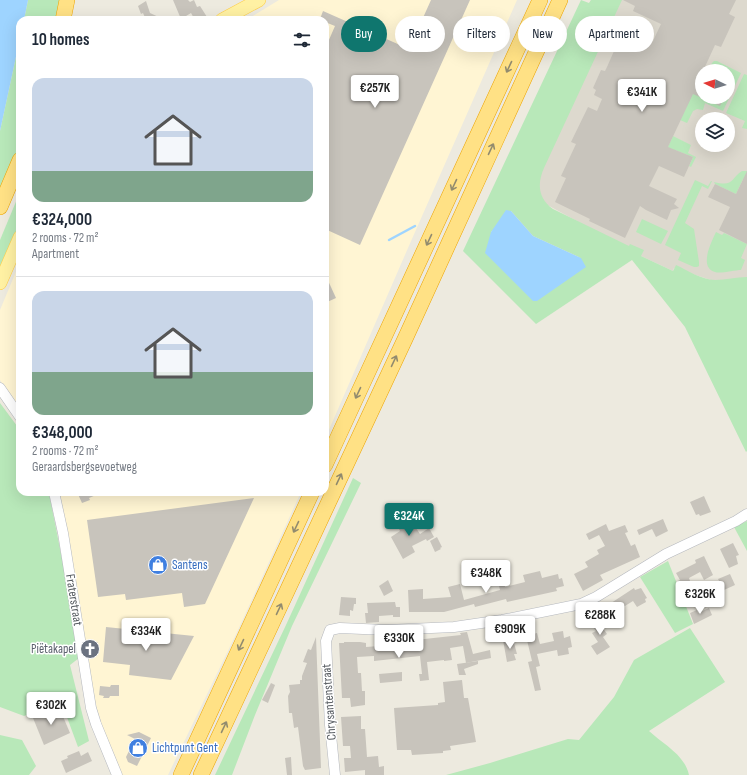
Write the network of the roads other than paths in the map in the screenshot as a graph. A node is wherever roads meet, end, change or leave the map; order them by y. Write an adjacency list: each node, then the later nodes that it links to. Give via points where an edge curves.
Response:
1 (67, 0): 6 (highway)
2 (259, 0): 7 (main road)
3 (532, 0): 8 (highway)
4 (540, 0): 9 (highway)
5 (560, 0): 23 (highway, one-way to 5)
6 (64, 16)
7 (229, 16)
8 (531, 16)
9 (532, 16)
10 (518, 47): 17 (highway, one-way to 17)
11 (16, 177): 12 (highway)
12 (0, 207)
13 (16, 246): 14 (main road)
14 (0, 283)
15 (0, 388): 16 (street)
16 (16, 411)
17 (329, 456)
18 (55, 496): 21 (street, Fraterstraat, via 64,533 91,708)
19 (310, 496): 22 (highway, one-way to 22)
20 (747, 514): 24 (street, Chrysantenstraat, via 666,554 581,604 454,627 330,630 326,641)
21 (117, 775)
22 (181, 775)
23 (201, 775)
24 (335, 775)

